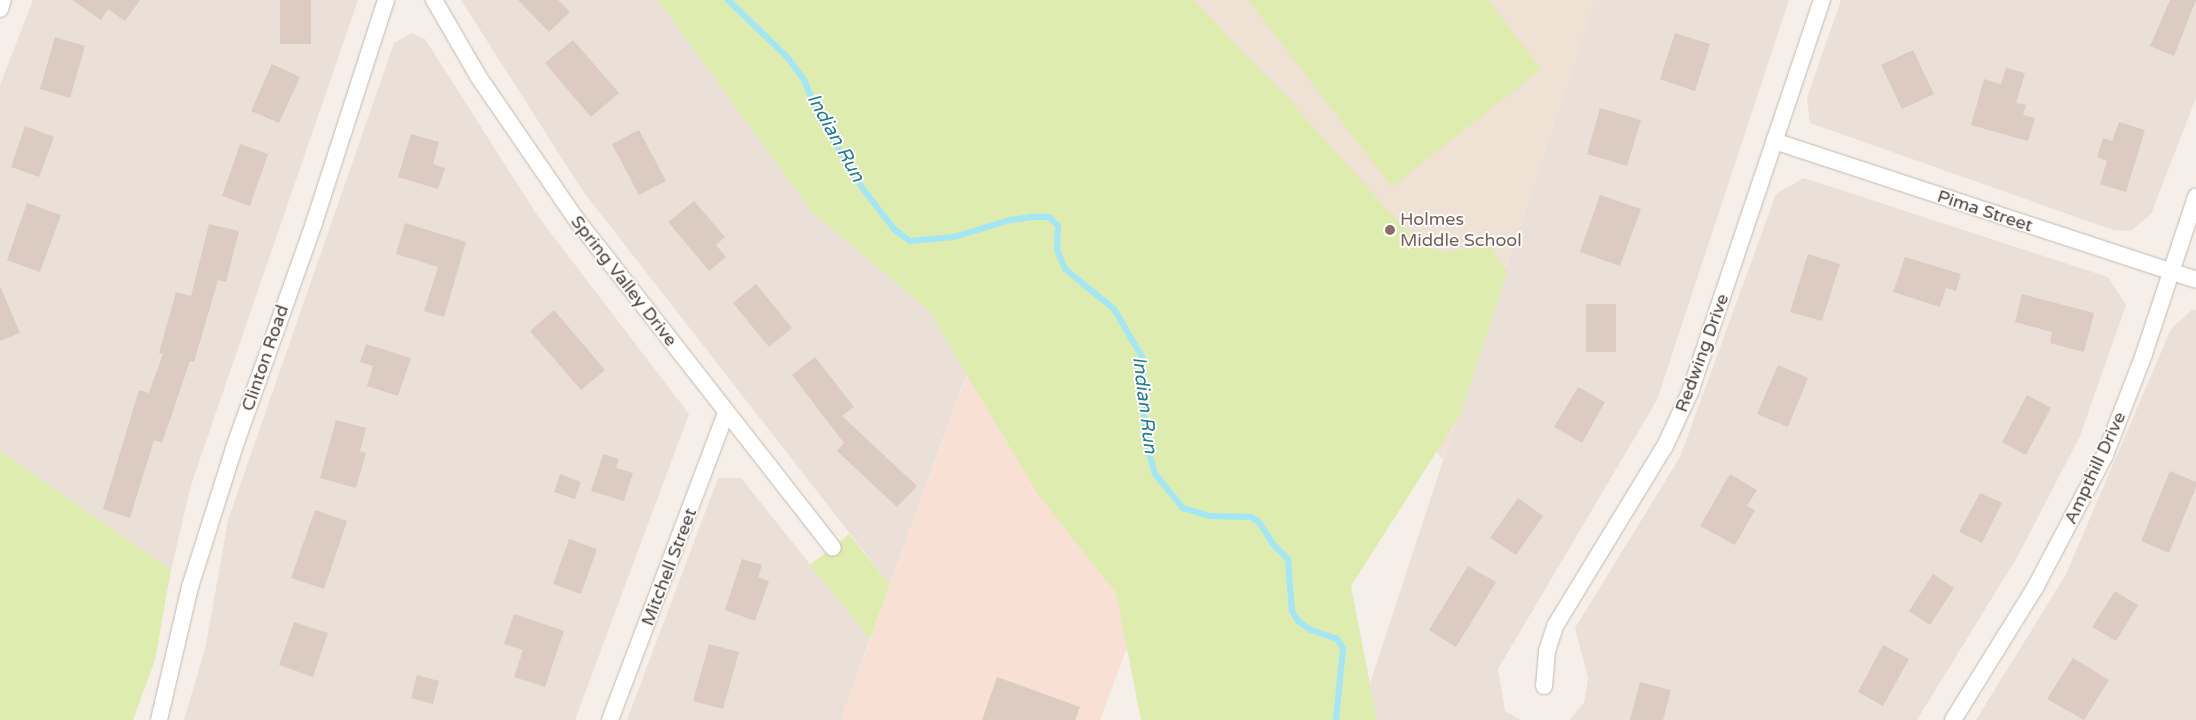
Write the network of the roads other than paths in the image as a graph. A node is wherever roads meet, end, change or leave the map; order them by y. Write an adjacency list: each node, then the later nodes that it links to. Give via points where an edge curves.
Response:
1 (3, 0): 5 (street)
2 (386, 0): 13 (street, Clinton Road, via 190,587)
3 (434, 0): 10 (street, Spring Valley Drive, via 518,138 576,219)
4 (1822, 0): 6 (street, Redwing Drive)
5 (0, 9)
6 (1774, 141): 8 (street, Pima Street); 12 (street, Redwing Drive, via 1687,399 1665,446 1555,626 1547,651)
7 (2196, 197): 8 (street, Ampthill Drive)
8 (2171, 272): 9 (street, Pima Street); 15 (street, Ampthill Drive, via 2105,455 2036,586)
9 (2196, 280)
10 (726, 413): 11 (street, Spring Valley Drive); 14 (street, Mitchell Street)
11 (833, 548)
12 (1544, 686)
13 (159, 720)
14 (610, 720)
15 (1953, 720)

